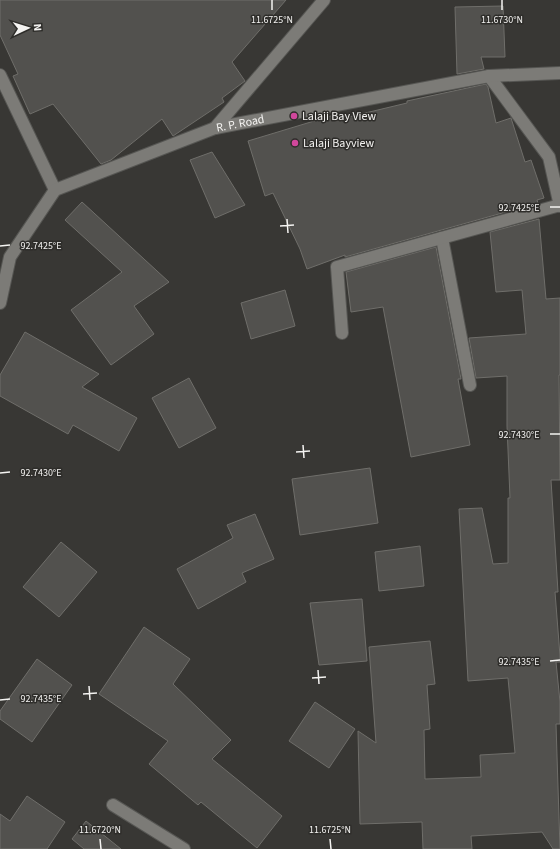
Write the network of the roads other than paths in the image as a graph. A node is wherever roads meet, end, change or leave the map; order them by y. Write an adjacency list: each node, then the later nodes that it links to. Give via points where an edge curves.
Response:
1 (324, 0): 5 (street)
2 (560, 73): 4 (street, R. P. Road)
3 (0, 76): 6 (street)
4 (489, 76): 5 (street, R. P. Road); 7 (street, via 549,157)
5 (215, 128): 6 (street, R. P. Road)
6 (55, 190): 9 (street, via 10,257)
7 (560, 205): 8 (street)
8 (442, 238): 10 (street, via 337,267); 11 (street)
9 (0, 303)
10 (342, 333)
11 (470, 385)
12 (113, 805): 13 (street)
13 (184, 849)

